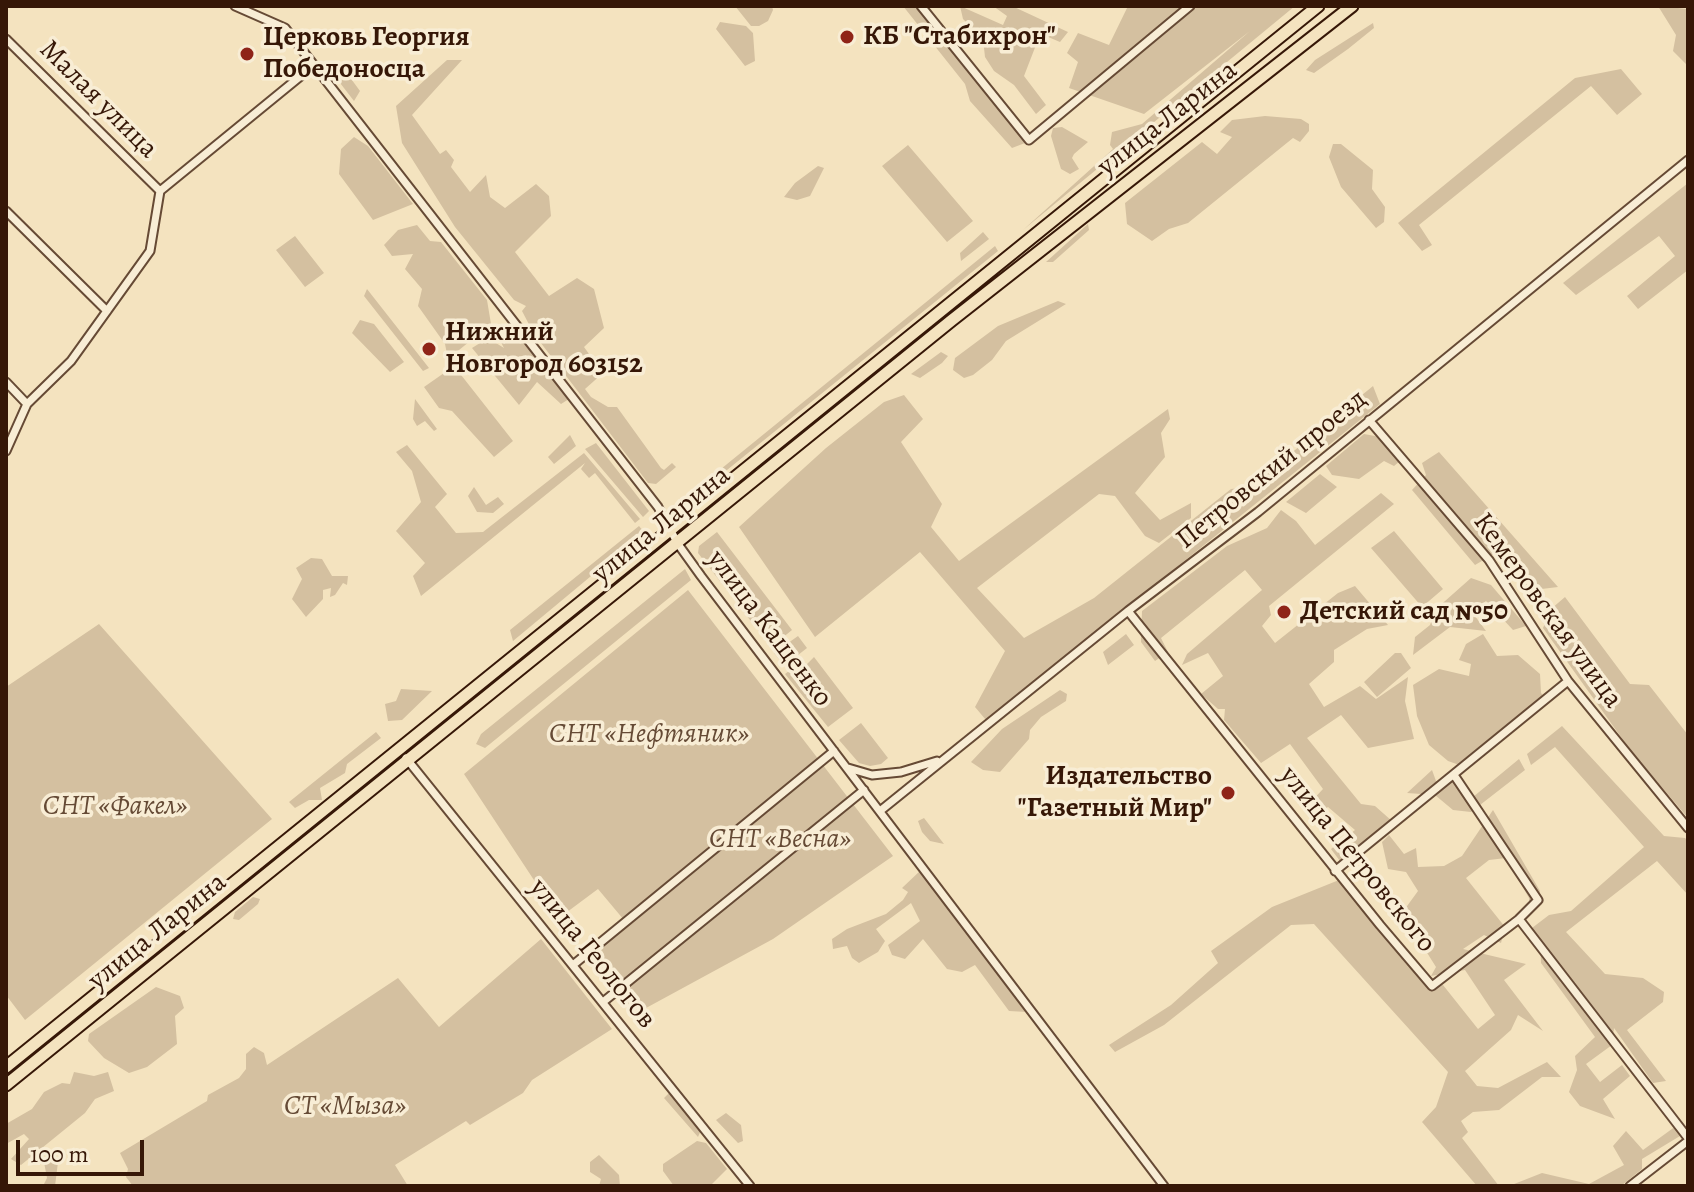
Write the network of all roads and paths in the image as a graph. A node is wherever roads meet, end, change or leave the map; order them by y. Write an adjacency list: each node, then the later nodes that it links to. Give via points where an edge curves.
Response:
1 (235, 6): 7 (street, улица Кащенко, via 285,28)
2 (921, 6): 3 (street, via 1029,140)
3 (1190, 6)
4 (1316, 6): 16 (main road, улица Ларина)
5 (1354, 6): 17 (main road, улица Ларина, via 952,320)
6 (6, 39): 9 (street, Малая улица)
7 (313, 66): 9 (street); 16 (street, улица Кащенко, via 658,507)
8 (1688, 160): 14 (street, Петровский проезд)
9 (160, 191): 11 (street, via 150,251)
10 (6, 211): 11 (street)
11 (107, 311): 13 (street, via 71,361)
12 (6, 382): 13 (street)
13 (27, 404): 15 (street)
14 (1369, 420): 18 (street, Петровский проезд); 19 (street, Кемеровская улица, via 1489,560)
15 (6, 451)
16 (670, 531): 17 (street, улица Кащенко); 20 (main road, улица Ларина)
17 (678, 544): 21 (street, улица Кащенко); 22 (main road, улица Ларина)
18 (1128, 611): 23 (street, Петровский проезд); 29 (street, улица Петровского)
19 (1568, 681): 25 (street); 28 (street, Кемеровская улица)
20 (399, 750): 22 (street, улица Геологов); 33 (main road, улица Ларина)
21 (834, 751): 24 (street, улица Кащенко); 31 (street)
22 (408, 760): 31 (street, улица Геологов); 34 (main road, улица Ларина)
23 (943, 760): 24 (street, via 872,775); 27 (street, Петровский проезд)
24 (847, 768): 26 (street, улица Кащенко)
25 (1454, 775): 29 (street); 30 (street, via 1538,900)
26 (864, 790): 27 (street, улица Кащенко); 32 (street)
27 (880, 811): 37 (street, улица Кащенко)
28 (1688, 828)
29 (1335, 871): 30 (street, улица Петровского, via 1432,986)
30 (1519, 919): 35 (street)
31 (573, 965): 32 (street, улица Геологов)
32 (603, 1002): 36 (street, улица Геологов)
33 (6, 1067)
34 (6, 1085)
35 (1688, 1140): 38 (street)
36 (750, 1186)
37 (1164, 1186)
38 (1630, 1186)

